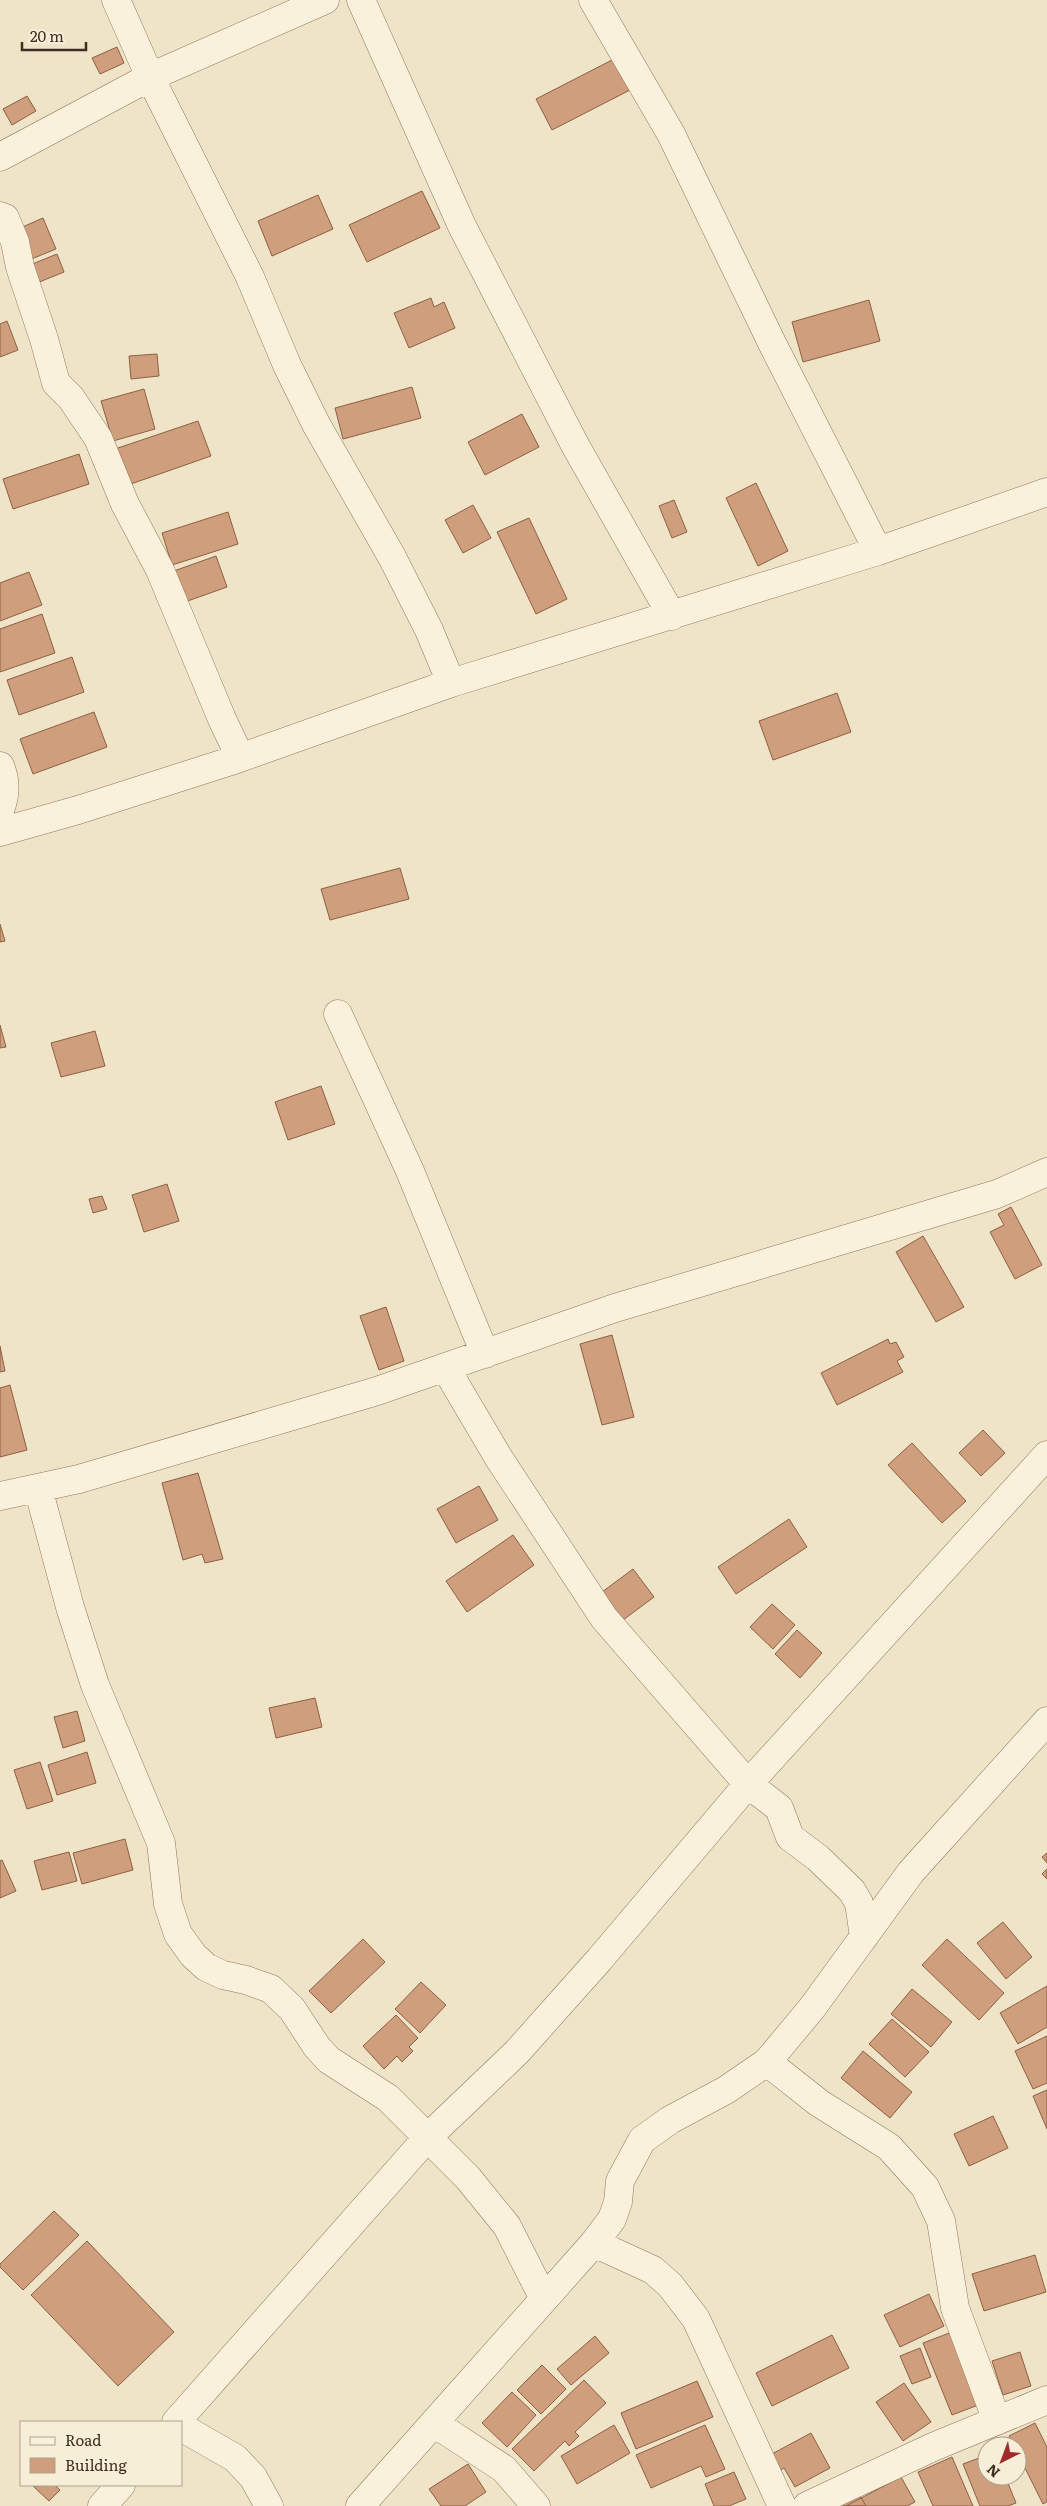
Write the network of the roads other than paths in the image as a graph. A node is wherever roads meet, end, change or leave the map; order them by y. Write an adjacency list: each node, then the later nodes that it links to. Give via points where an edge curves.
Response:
1 (116, 0): 5 (street)
2 (325, 0): 5 (street)
3 (361, 0): 10 (street, via 462,226 575,445)
4 (593, 0): 9 (street, via 671,134)
5 (150, 77): 6 (street); 11 (street, via 250,277 316,424 392,557 429,630)
6 (0, 157)
7 (0, 216): 12 (street, via 15,242 56,383 71,398 98,438 126,504 160,570)
8 (1047, 492): 9 (street)
9 (878, 551): 10 (street)
10 (672, 616): 11 (street)
11 (451, 683): 12 (street)
12 (240, 757): 15 (street)
13 (0, 766): 14 (street, via 5,789)
14 (0, 810)
15 (0, 832)
16 (338, 1014): 18 (street, via 410,1171)
17 (1047, 1172): 18 (street, via 997,1194 615,1308)
18 (485, 1354): 19 (street)
19 (445, 1367): 21 (street, via 377,1391 79,1479); 24 (street, via 500,1460 604,1618)
20 (1047, 1455): 24 (street)
21 (38, 1488): 22 (street); 27 (street, via 95,1685 161,1843 168,1904 178,1934 192,1955 206,1967 271,1989 292,2010 330,2060 388,2098)
22 (0, 1496)
23 (1047, 1721): 25 (street, via 911,1872)
24 (748, 1784): 25 (street, via 779,1808 790,1837 818,1858 852,1891 859,1903); 27 (street, via 517,2052)
25 (864, 1937): 26 (street)
26 (767, 2062): 28 (street, via 642,2140 620,2181 612,2219); 32 (street, via 819,2102 888,2147 925,2187 941,2221 955,2308)
27 (428, 2138): 29 (street, via 468,2178 506,2226); 31 (street)
28 (594, 2244): 29 (street); 40 (street, via 653,2270 670,2285 696,2319)
29 (544, 2299): 33 (street)
30 (1047, 2400): 32 (street)
31 (177, 2421)
32 (997, 2421): 41 (street)
33 (434, 2423): 38 (street); 39 (street, via 504,2470)
34 (182, 2428): 37 (street, via 235,2458 253,2476)
35 (120, 2486): 36 (street)
36 (102, 2506)
37 (269, 2506)
38 (360, 2506)
39 (536, 2506)
40 (782, 2506)
41 (807, 2506)

